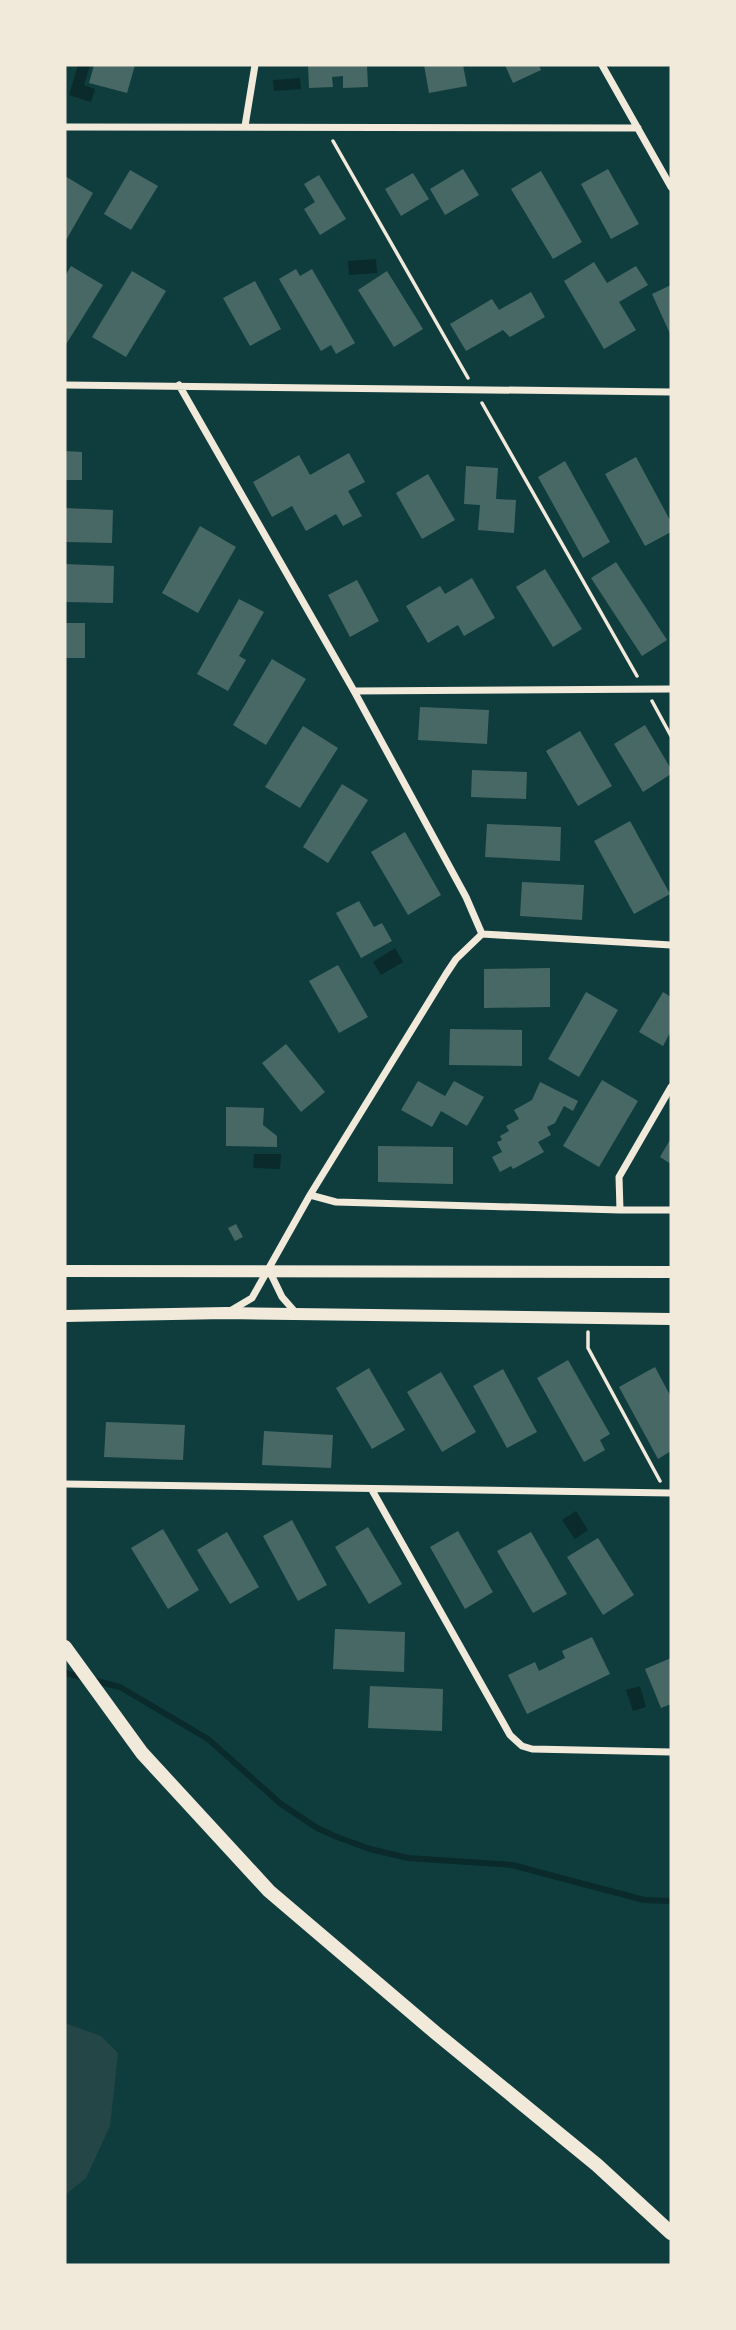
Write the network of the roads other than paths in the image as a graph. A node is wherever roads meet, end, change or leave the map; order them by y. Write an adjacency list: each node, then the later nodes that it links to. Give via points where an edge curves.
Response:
1 (255, 65): 3 (street)
2 (603, 65): 5 (street)
3 (245, 126): 4 (street); 5 (street)
4 (65, 127)
5 (638, 128): 6 (street)
6 (671, 187)
7 (65, 384): 8 (street)
8 (178, 385): 9 (street); 11 (street)
9 (671, 392)
10 (671, 689): 11 (street)
11 (354, 691): 12 (street)
12 (482, 934): 13 (street); 15 (street, via 446,974)
13 (671, 945)
14 (671, 1087): 16 (street, via 619,1177)
15 (310, 1195): 16 (street, via 335,1202); 19 (street)
16 (620, 1210): 17 (street)
17 (671, 1210)
18 (65, 1270): 19 (street)
19 (269, 1270): 20 (street); 21 (street, via 251,1298); 22 (street, via 286,1304)
20 (671, 1272)
21 (226, 1313): 22 (street); 23 (street)
22 (298, 1314): 24 (street)
23 (65, 1316)
24 (671, 1319)
25 (65, 1485): 26 (street)
26 (372, 1490): 27 (street); 29 (street, via 517,1743 532,1749)
27 (669, 1493)
28 (65, 1647): 30 (main road, via 142,1753 269,1891 597,2165)
29 (671, 1752)
30 (671, 2233)

